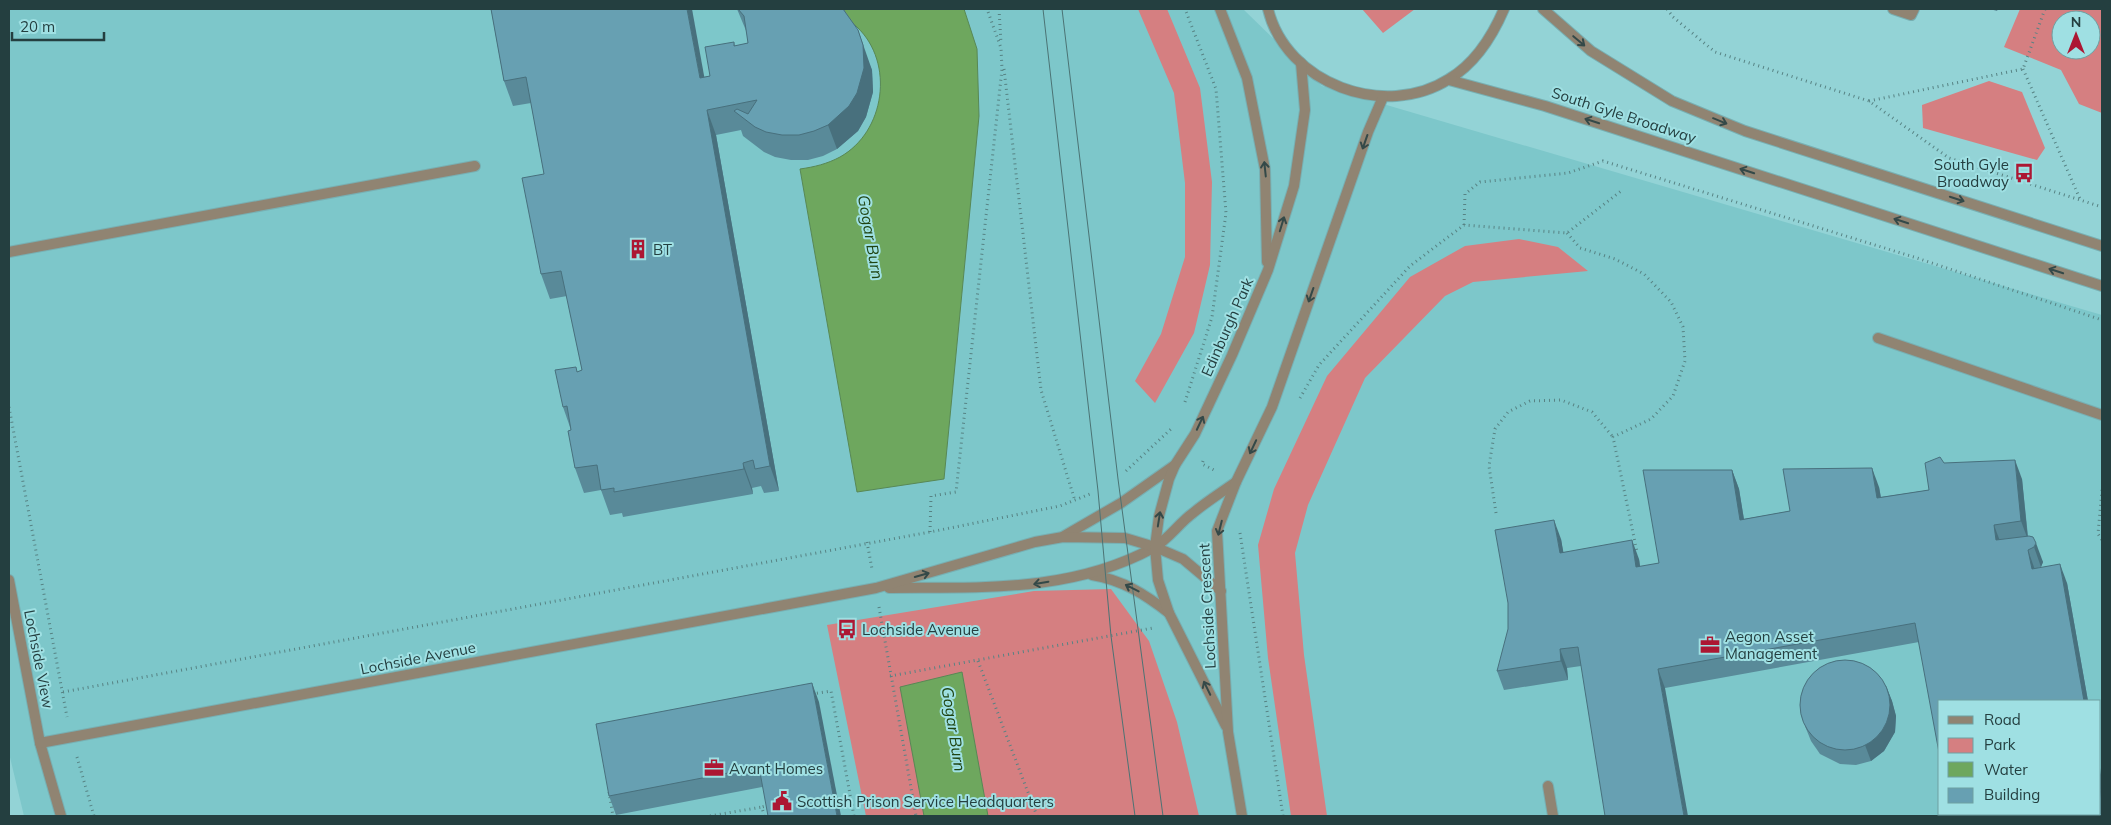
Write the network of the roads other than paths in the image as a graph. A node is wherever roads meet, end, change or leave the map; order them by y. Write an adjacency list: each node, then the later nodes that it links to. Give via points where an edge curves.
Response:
1 (1220, 9): 13 (street, one-way to 1, via 1265,169 1247,78)
2 (1268, 9): 7 (street, via 1282,41)
3 (1504, 9): 8 (street, via 1494,34 1474,60)
4 (1543, 9): 11 (street, South Gyle Broadway, one-way to 11, via 1591,51 1672,102 1745,131)
5 (1893, 9): 6 (street, via 1912,16)
6 (1914, 9)
7 (1301, 63): 9 (street, via 1325,81 1353,93); 13 (street, Edinburgh Park, one-way to 7, via 1294,186 1305,110)
8 (1449, 80): 9 (street, via 1417,93); 14 (street, South Gyle Broadway, one-way to 8, via 1546,106)
9 (1383, 97): 18 (street, one-way to 18, via 1272,407)
10 (475, 166): 12 (street)
11 (2102, 246)
12 (9, 252)
13 (1268, 270): 17 (street, Edinburgh Park, one-way to 13, via 1195,434)
14 (2102, 286)
15 (1878, 338): 16 (street)
16 (2102, 415)
17 (1175, 464): 19 (street, Edinburgh Park, via 1121,503); 20 (street, Lochside Crescent, one-way to 17, via 1159,516)
18 (1236, 482): 20 (street, Lochside Avenue, via 1192,513); 24 (street, Lochside Crescent, one-way to 24, via 1217,531)
19 (1063, 537): 20 (street, Lochside Avenue, via 1125,538); 23 (street, Lochside Avenue, one-way to 19, via 1035,542)
20 (1155, 547): 21 (street, Lochside Avenue); 24 (street, Lochside Avenue, via 1183,559); 25 (street, Lochside Crescent, via 1158,580)
21 (1089, 574): 23 (street, Lochside Avenue, one-way to 23, via 1021,586); 25 (street, Lochside Crescent, one-way to 21, via 1132,587)
22 (9, 580): 27 (street, Lochside View)
23 (876, 588): 27 (street, Lochside Avenue)
24 (1221, 591): 26 (street, Lochside Crescent)
25 (1169, 613): 26 (street, Lochside Crescent, one-way to 25)
26 (1228, 732): 30 (street, Lochside Crescent)
27 (40, 743): 29 (street)
28 (1548, 786): 31 (street)
29 (61, 816)
30 (1242, 816)
31 (1553, 816)

